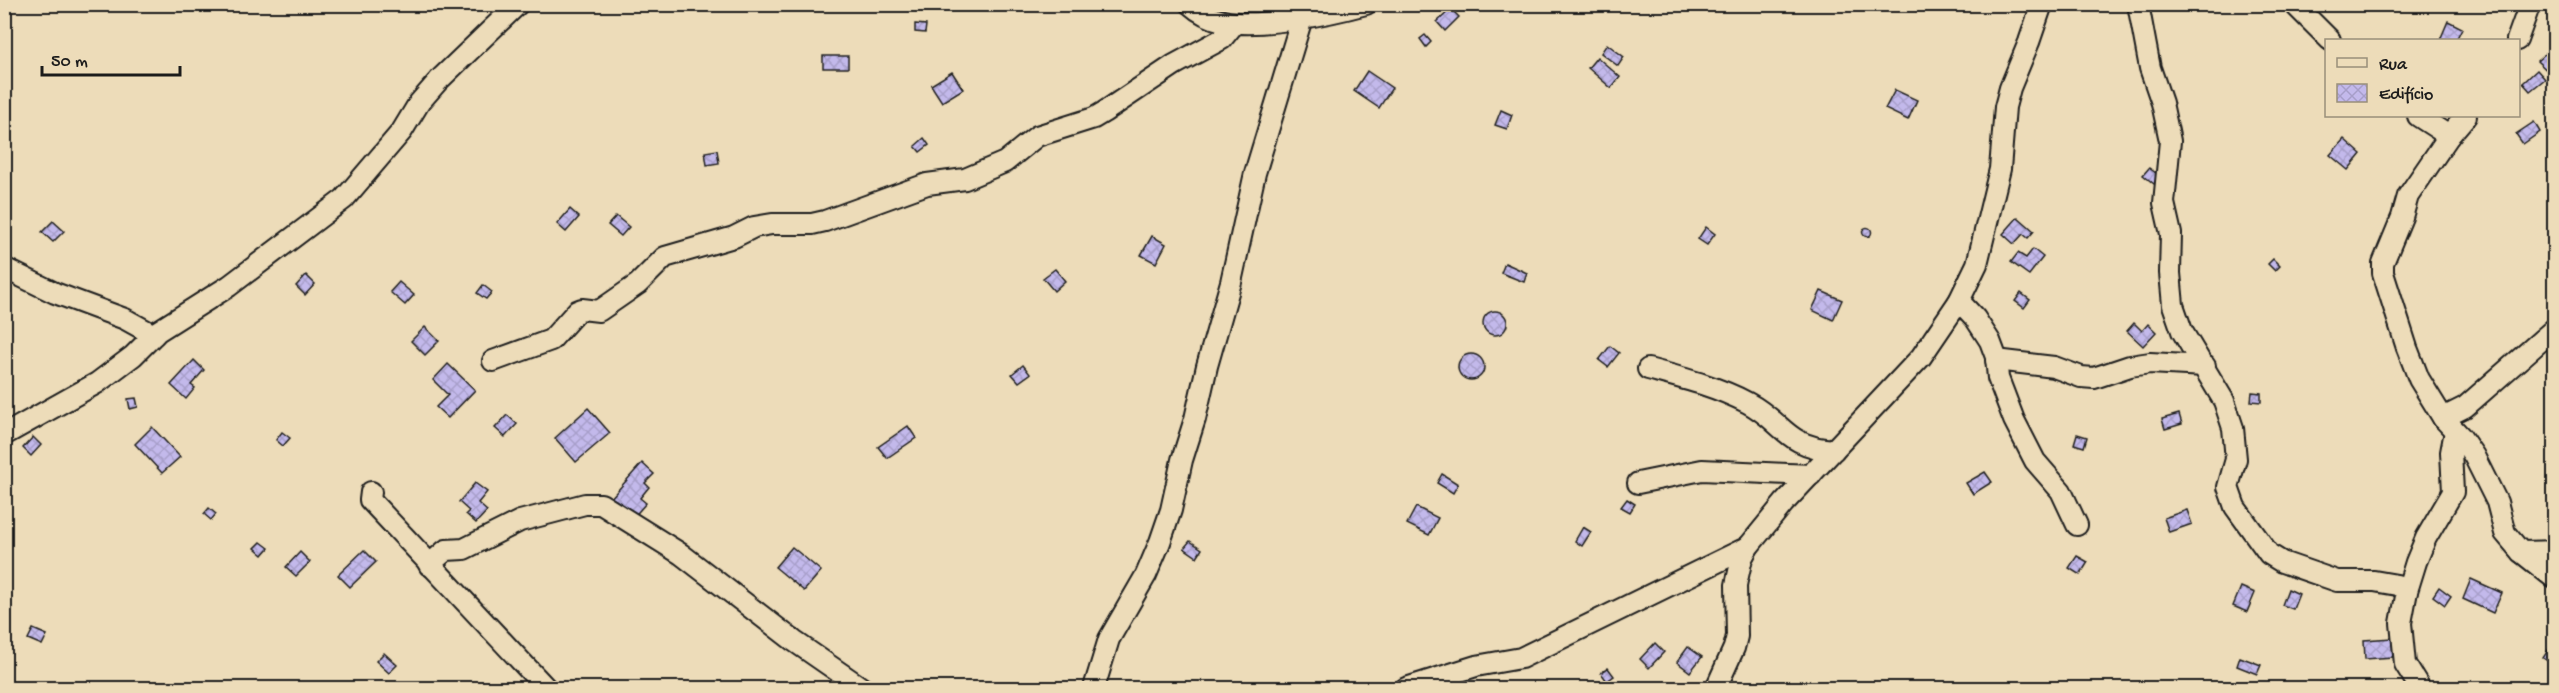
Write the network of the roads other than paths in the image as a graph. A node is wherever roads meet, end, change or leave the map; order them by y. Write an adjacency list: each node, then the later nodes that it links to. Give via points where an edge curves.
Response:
1 (518, 4): 18 (street, via 439,80 344,199 229,286)
2 (1190, 4): 9 (street, via 1211,18)
3 (1366, 4): 8 (street)
4 (2042, 4): 16 (street, via 2010,88 2003,152 1985,239)
5 (2138, 4): 21 (street, via 2170,141 2164,203 2171,234 2173,305 2182,331)
6 (2294, 4): 10 (street)
7 (2530, 4): 11 (street)
8 (1306, 13): 9 (street); 38 (street, via 1255,173 1231,282 1171,510 1146,575 1109,639)
9 (1235, 23): 20 (street, via 1222,39 1174,65 1104,112 1037,136 1005,162 965,178 927,184 825,222 754,227 665,258 638,284 599,311 577,311 551,340)
10 (2329, 39)
11 (2517, 39)
12 (2420, 117): 14 (street)
13 (2465, 117): 14 (street)
14 (2449, 136): 23 (street, via 2408,196 2383,273 2419,379)
15 (4, 268): 18 (street)
16 (1959, 301): 19 (street, via 1976,318); 25 (street, via 1921,357)
17 (2554, 329): 23 (street)
18 (154, 335): 24 (street, via 97,383)
19 (1996, 360): 21 (street, via 2046,366 2094,378 2150,363); 29 (street, via 2014,420 2035,461 2061,491)
20 (493, 361)
21 (2205, 366): 35 (street, via 2229,412 2236,442 2230,496 2269,554 2330,579 2374,581)
22 (1647, 369): 25 (street, via 1734,396 1809,447)
23 (2449, 425): 32 (street, via 2474,456 2492,490 2505,532); 35 (street, via 2454,482 2451,498 2426,538)
24 (4, 435)
25 (1834, 450): 26 (street)
26 (1811, 475): 27 (street, via 1702,470); 30 (street)
27 (1638, 483)
28 (370, 492): 33 (street, via 370,500)
29 (2077, 525)
30 (1748, 546): 39 (street, via 1521,658 1476,666); 40 (street, via 1736,585 1737,636)
31 (2554, 551): 32 (street)
32 (2522, 552): 34 (street)
33 (429, 565): 36 (street); 37 (street, via 443,552 464,549 520,521 585,504 601,504 681,554)
34 (2554, 578)
35 (2407, 591): 41 (street, via 2401,623 2404,656 2407,670)
36 (546, 688)
37 (862, 688)
38 (1094, 688)
39 (1406, 688)
40 (1716, 688)
41 (2420, 688)

